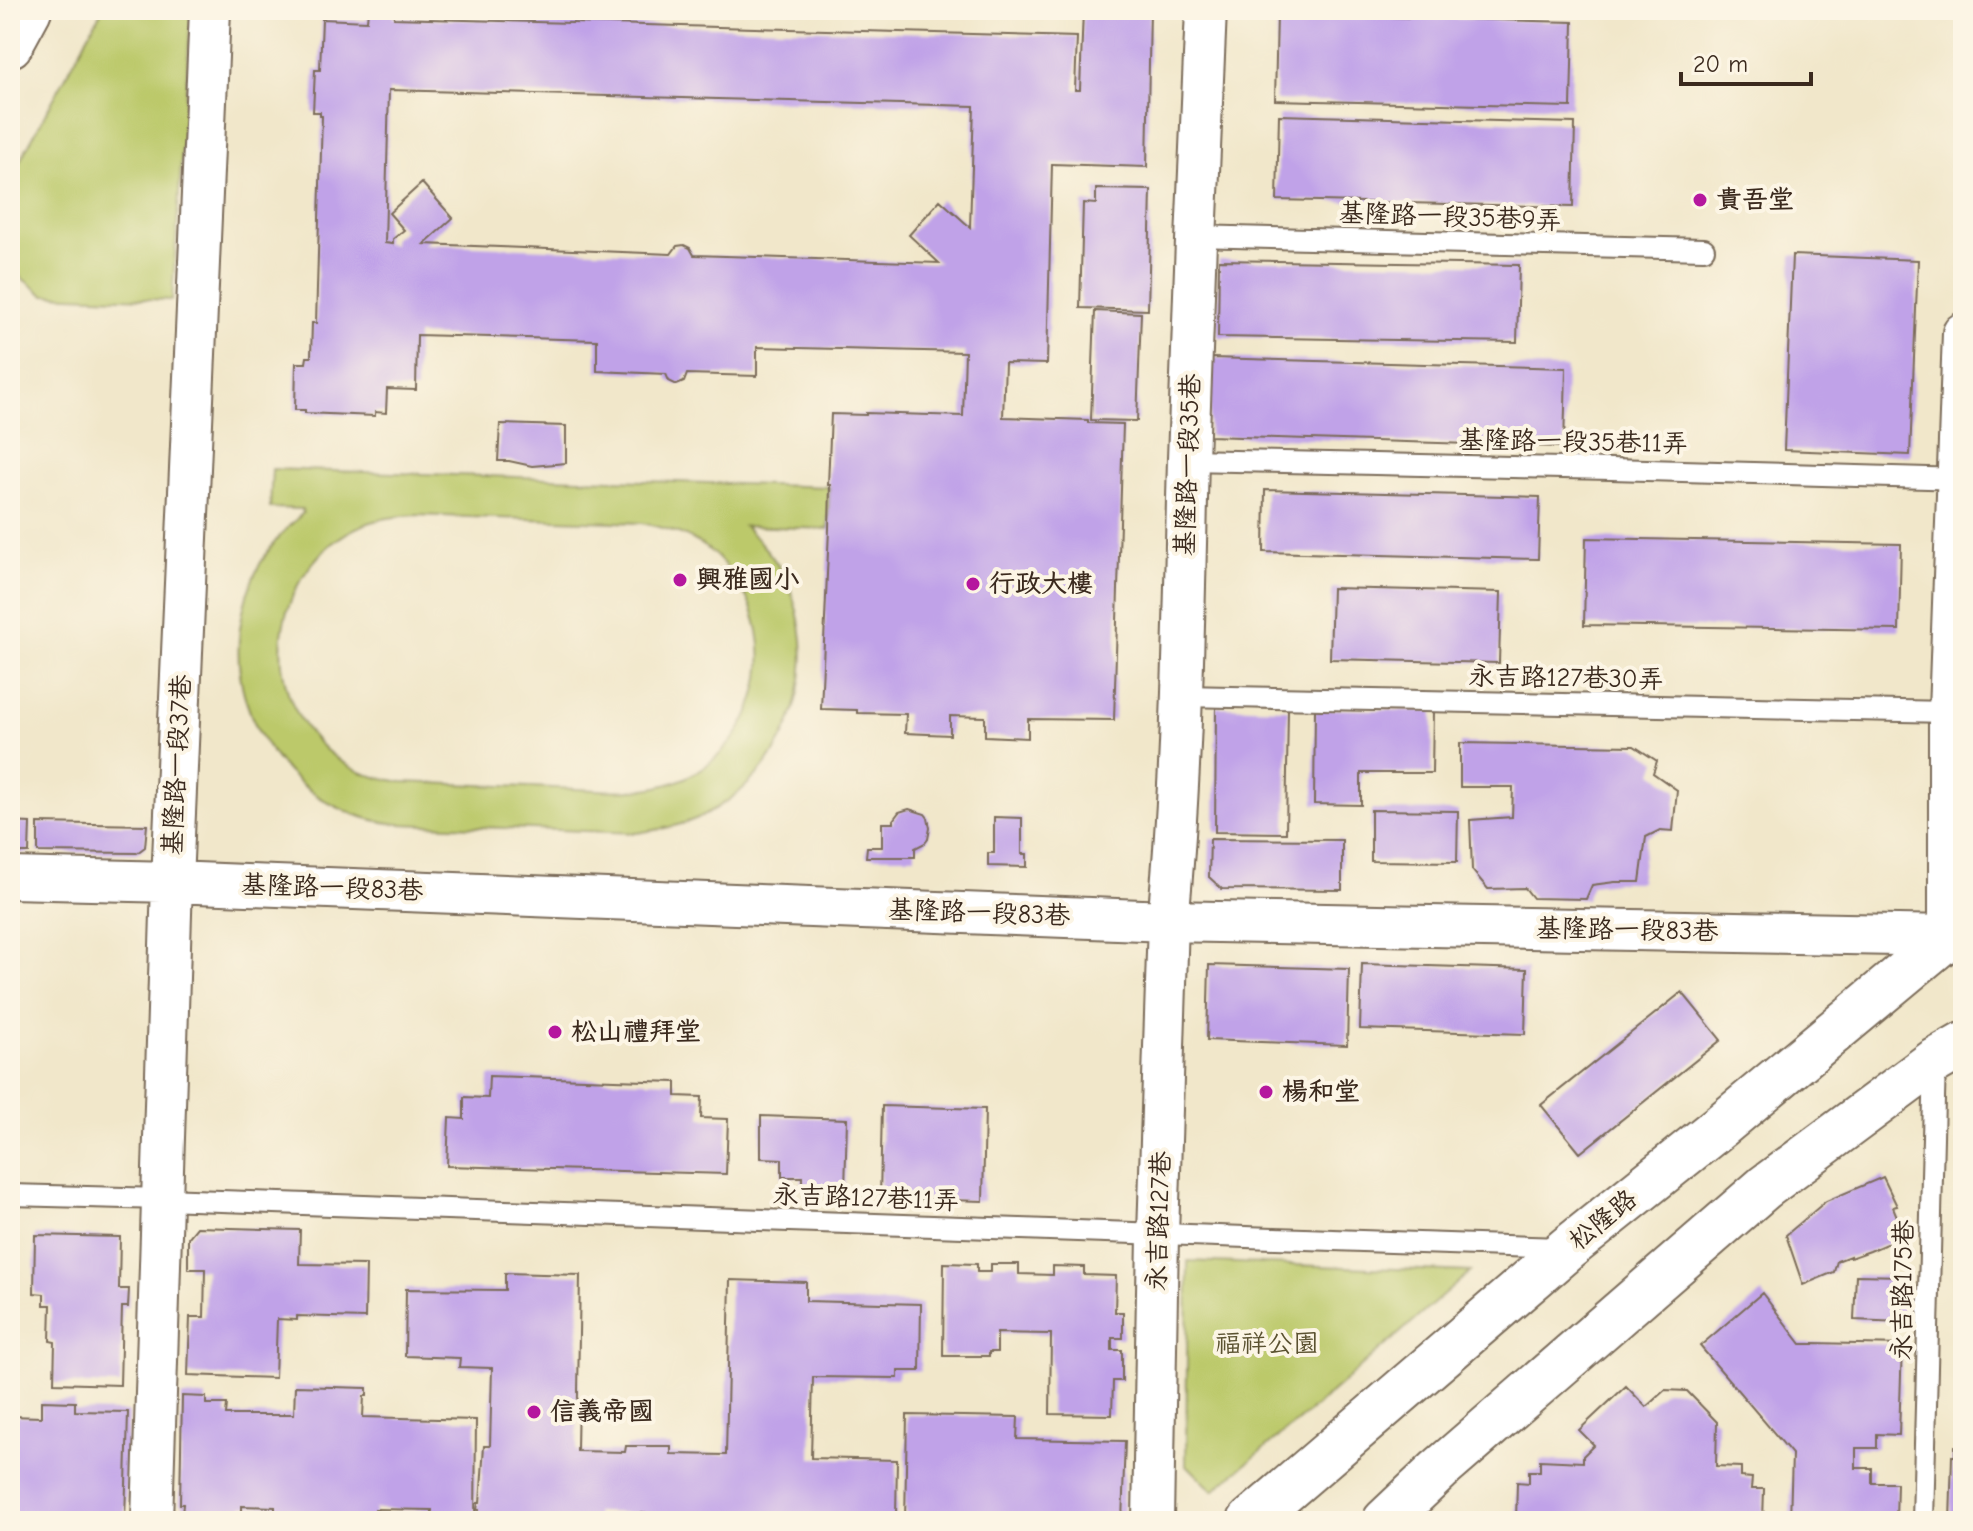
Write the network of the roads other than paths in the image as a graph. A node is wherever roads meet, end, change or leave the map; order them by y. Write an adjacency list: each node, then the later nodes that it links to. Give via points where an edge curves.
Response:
1 (29, 10): 4 (street)
2 (210, 10): 13 (street, 基隆路一段37巷)
3 (1206, 10): 5 (street, 基隆路一段35巷)
4 (10, 45)
5 (1195, 236): 6 (lane, 基隆路一段35巷9弄); 8 (street, 基隆路一段35巷)
6 (1704, 249)
7 (1963, 333): 9 (street)
8 (1188, 460): 9 (lane, 基隆路一段35巷11弄); 10 (street, 基隆路一段35巷)
9 (1960, 479): 11 (street)
10 (1182, 696): 11 (lane, 永吉路127巷30弄); 14 (street, 基隆路一段35巷)
11 (1949, 712): 15 (street)
12 (10, 878): 13 (street, 基隆路一段83巷)
13 (172, 882): 14 (street, 基隆路一段83巷); 18 (street, 基隆路一段37巷)
14 (1168, 921): 15 (street, 基隆路一段83巷); 19 (street, 永吉路127巷)
15 (1956, 932): 20 (street, 松隆路)
16 (1949, 1053): 24 (street, via 1765,1187); 25 (lane, 永吉路175巷)
17 (10, 1195): 18 (lane, 永吉路127巷11弄)
18 (163, 1199): 19 (lane, 永吉路127巷11弄); 21 (street, 基隆路一段37巷)
19 (1158, 1235): 20 (lane, 永吉路127巷11弄); 22 (street, 永吉路127巷)
20 (1568, 1248): 23 (street, 松隆路)
21 (152, 1521)
22 (1153, 1521)
23 (1250, 1521)
24 (1385, 1521)
25 (1923, 1521)

